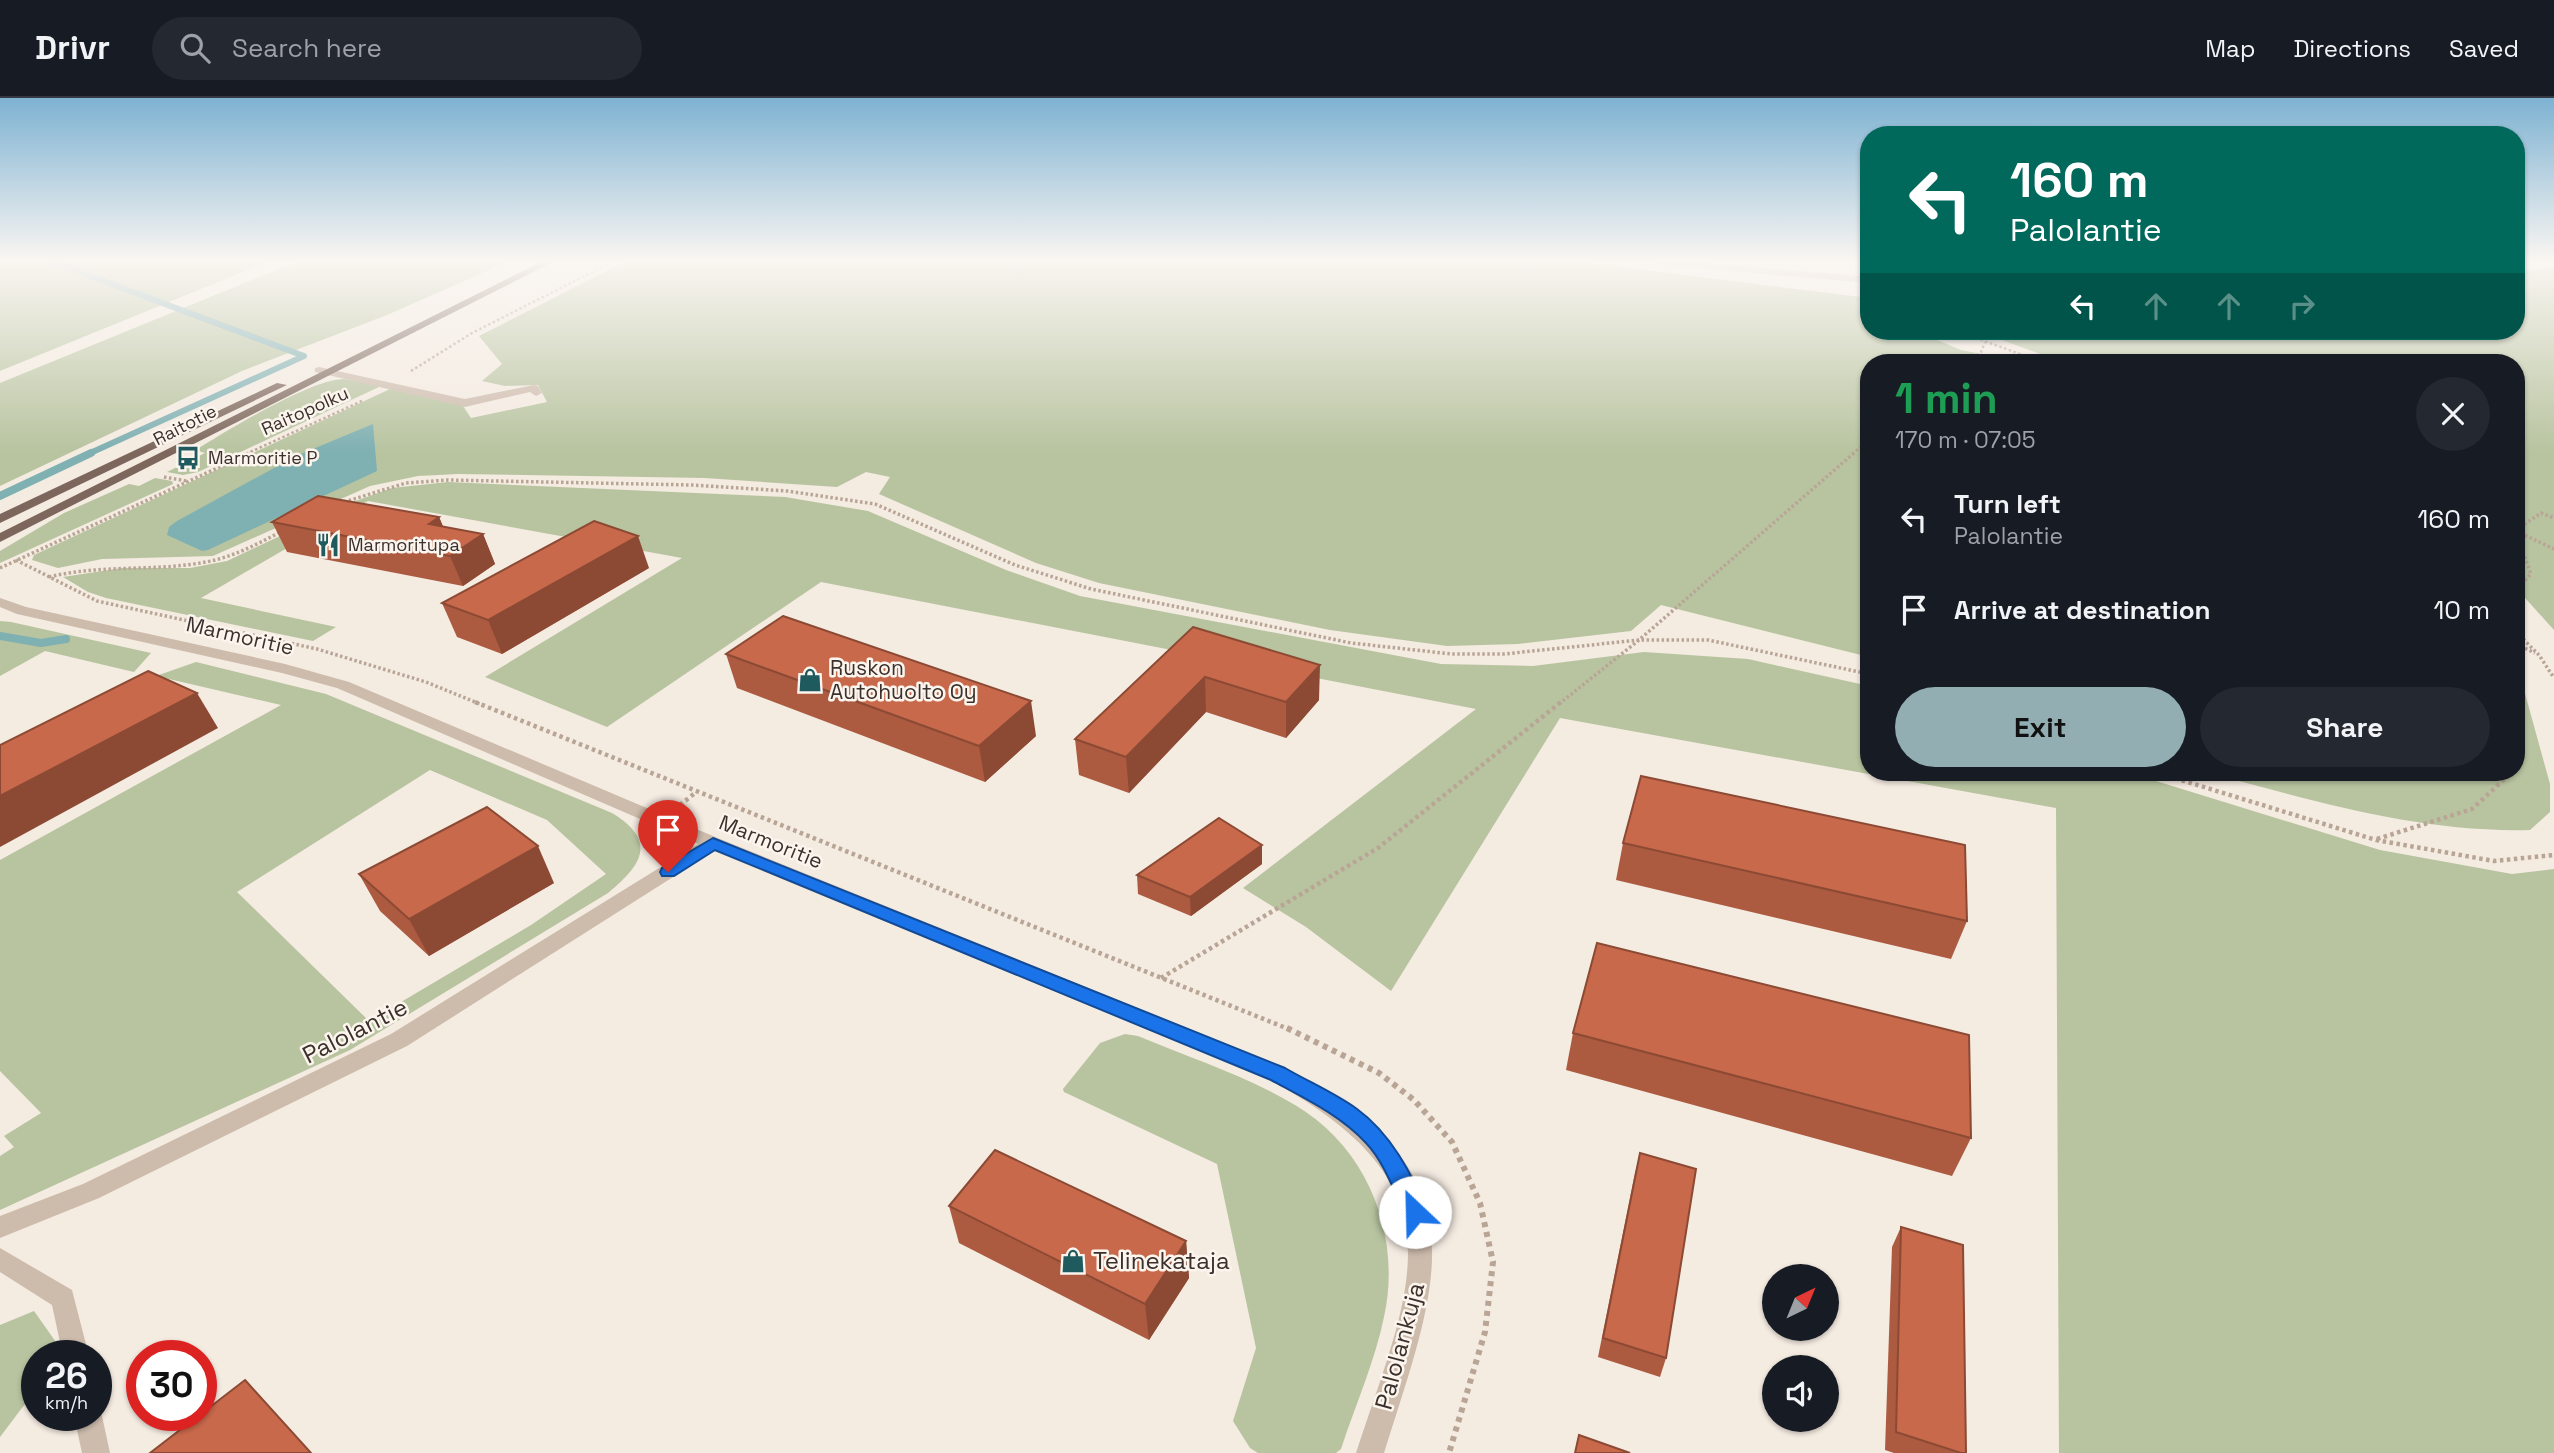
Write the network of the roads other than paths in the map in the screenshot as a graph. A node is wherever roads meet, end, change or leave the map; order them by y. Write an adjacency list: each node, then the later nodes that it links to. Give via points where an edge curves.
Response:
1 (421, 325): 2 (main road, Raitotie)
2 (323, 371): 3 (street, via 465,403 534,388); 4 (main road, Raitotie, via 243,401); 5 (main road, Raitotie)
3 (536, 393)
4 (0, 519)
5 (0, 537)
6 (0, 602): 8 (street, Marmoritie)
7 (0, 610): 8 (street, Marmoritie)
8 (22, 611): 9 (street, Marmoritie, via 343,685)
9 (713, 843): 10 (street, Marmoritie, via 1314,1092 1349,1114 1375,1138); 11 (street, Palolantie, via 399,1040 91,1191)
10 (1410, 1196): 16 (street, Palolankuja, via 1420,1227 1422,1263 1414,1312)
11 (0, 1227)
12 (0, 1259): 13 (street, via 63,1298)
13 (72, 1340)
14 (91, 1431): 15 (street)
15 (96, 1453)
16 (1370, 1453)

